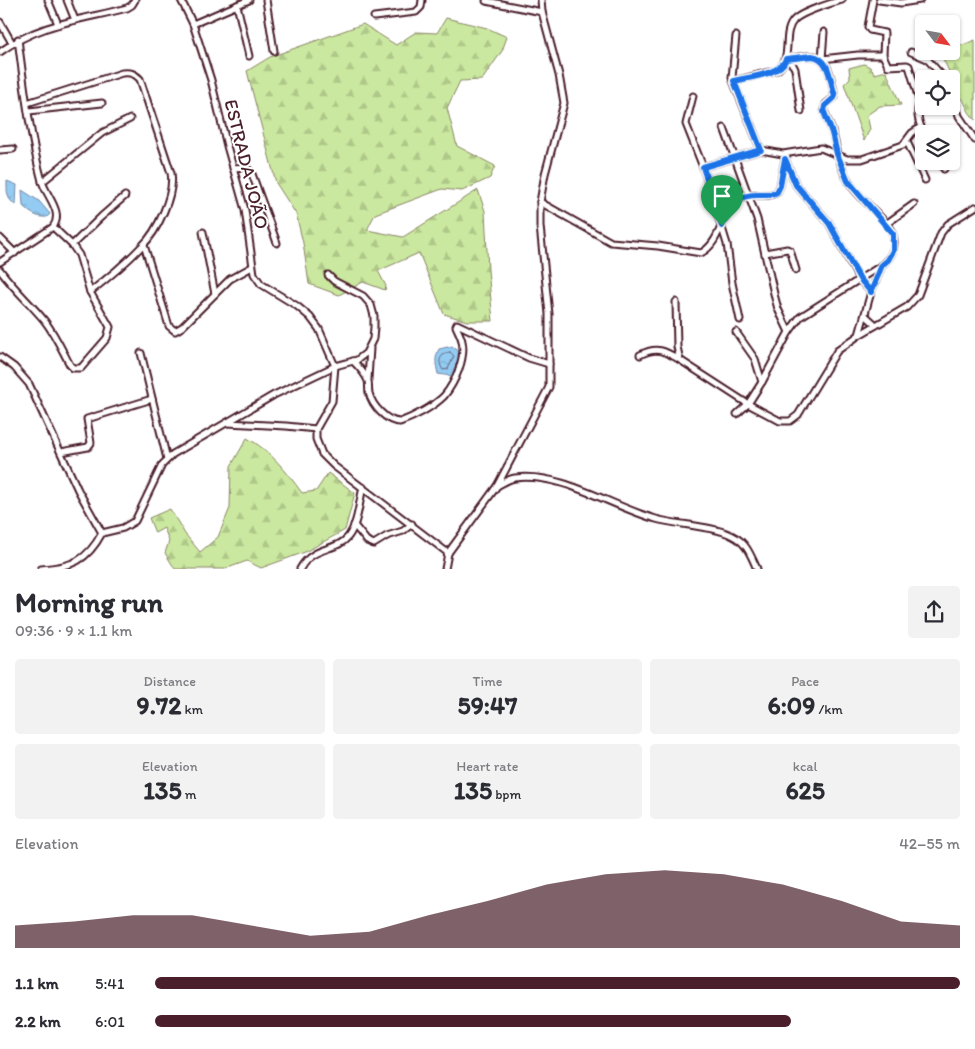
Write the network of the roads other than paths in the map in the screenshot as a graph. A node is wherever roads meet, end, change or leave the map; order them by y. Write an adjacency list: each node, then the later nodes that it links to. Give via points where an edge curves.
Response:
1 (48, 0): 19 (street)
2 (68, 0): 17 (street)
3 (135, 0): 17 (street, via 127,8)
4 (181, 0): 20 (street, ESTRADA JOÃO)
5 (249, 0): 14 (street)
6 (266, 0): 25 (street)
7 (422, 0): 16 (street, via 416,12)
8 (541, 0): 15 (street)
9 (842, 0): 30 (street, via 800,15 793,21)
10 (873, 0): 28 (street, via 868,27 884,33)
11 (879, 0): 12 (street, via 901,3)
12 (920, 0)
13 (486, 1): 15 (street)
14 (237, 5): 20 (street); 29 (street)
15 (542, 12): 58 (street, via 564,103)
16 (374, 17)
17 (76, 20): 19 (street)
18 (0, 22): 24 (street)
19 (58, 24): 23 (street)
20 (193, 24): 53 (street, ESTRADA JOÃO)
21 (824, 32): 31 (street)
22 (736, 36): 33 (street, via 732,69)
23 (18, 39): 24 (street); 35 (street)
24 (12, 44): 26 (street)
25 (274, 50)
26 (0, 52)
27 (911, 52): 32 (street, via 927,59)
28 (883, 55): 31 (street); 41 (street, via 888,66 909,66 920,103 917,110)
29 (250, 56)
30 (786, 59): 31 (street, via 812,56); 33 (street, via 777,70); 37 (street, via 793,65)
31 (822, 59): 49 (street, via 834,97 824,110)
32 (937, 70)
33 (734, 81): 48 (street)
34 (692, 96): 52 (street, via 686,124)
35 (27, 102): 38 (street); 68 (street, via 122,73 130,72 140,79 173,182 168,204)
36 (102, 103): 38 (street)
37 (801, 111)
38 (29, 112): 55 (street)
39 (959, 115): 44 (street)
40 (130, 119): 55 (street, via 102,133)
41 (921, 125)
42 (724, 128): 51 (street)
43 (915, 131): 45 (street)
44 (975, 140)
45 (907, 142): 49 (street, via 862,160 847,159); 54 (street)
46 (13, 149): 47 (street)
47 (0, 150)
48 (761, 150): 50 (street); 51 (street)
49 (837, 154): 50 (street, via 816,148); 61 (street, via 852,186)
50 (784, 156): 56 (street, via 777,192); 77 (street, via 796,185 829,223)
51 (735, 158): 52 (street); 56 (street)
52 (703, 167): 62 (street)
53 (233, 168): 66 (street, via 244,167 252,174); 73 (street, ESTRADA JOÃO, via 249,228)
54 (925, 180)
55 (42, 182): 63 (street, via 57,213)
56 (749, 195): 62 (street, via 734,202); 70 (street)
57 (125, 196): 67 (street)
58 (540, 202): 62 (street, via 611,242 700,253 709,246); 94 (street, via 548,300)
59 (914, 204): 61 (street)
60 (975, 207): 84 (street, via 948,224 941,233 912,303)
61 (886, 224): 72 (street, via 893,234 894,246 891,256)
62 (722, 226): 83 (street)
63 (52, 227): 67 (street); 69 (street)
64 (203, 232): 80 (street)
65 (0, 238): 69 (street)
66 (277, 243)
67 (72, 245): 78 (street, via 79,255)
68 (144, 245): 78 (street); 80 (street, via 171,329 179,330)
69 (15, 253): 71 (street)
70 (766, 253): 75 (street, via 790,250); 86 (street, via 778,309)
71 (0, 262)
72 (882, 265): 77 (street); 79 (street)
73 (252, 266): 80 (street, via 230,279); 95 (street, ESTRADA JOÃO, via 261,284 310,318 319,329)
74 (0, 270): 78 (street, via 45,322 70,365 76,369 85,364 110,332 108,321)
75 (796, 270)
76 (328, 275): 88 (street, via 371,304 374,327)
77 (860, 279): 79 (street); 86 (street, via 804,313)
78 (90, 292)
79 (871, 292): 82 (street)
80 (214, 294)
81 (676, 302): 92 (street)
82 (865, 315): 84 (street); 87 (street)
83 (740, 320)
84 (876, 325): 87 (street)
85 (736, 332): 97 (street, via 755,359)
86 (788, 332): 97 (street)
87 (859, 335): 99 (street, via 834,356 795,419 780,421)
88 (370, 347): 93 (street); 96 (street)
89 (141, 353): 98 (street)
90 (640, 355): 92 (street, via 650,350 666,352)
91 (0, 357): 103 (street, via 22,374 34,392)
92 (680, 360): 99 (street)
93 (353, 361): 95 (street); 96 (street)
94 (549, 364): 96 (street, via 529,358 458,324 462,359 445,395 436,402 406,420 395,422 383,414 372,400); 105 (street, via 549,388)
95 (335, 366): 101 (street); 102 (street, via 332,401)
96 (368, 381)
97 (762, 382): 99 (street)
98 (152, 399): 103 (street, via 87,419 91,443 88,447); 104 (street)
99 (748, 404): 100 (street)
100 (737, 414)
101 (226, 423): 102 (street); 104 (street)
102 (316, 429): 106 (street, via 322,454)
103 (61, 452): 109 (street)
104 (167, 459): 109 (street, via 134,521 123,528)
105 (498, 486): 110 (street); 114 (street, via 522,478 565,484 643,516 728,533 746,545)
106 (363, 487): 107 (street); 108 (street)
107 (412, 524): 108 (street, via 374,544); 110 (street)
108 (354, 525): 112 (street, via 341,543 320,550)
109 (102, 533): 111 (street, via 82,559 58,568)
110 (448, 552): 113 (street)
111 (41, 569)
112 (300, 569)
113 (445, 569)
114 (757, 569)

